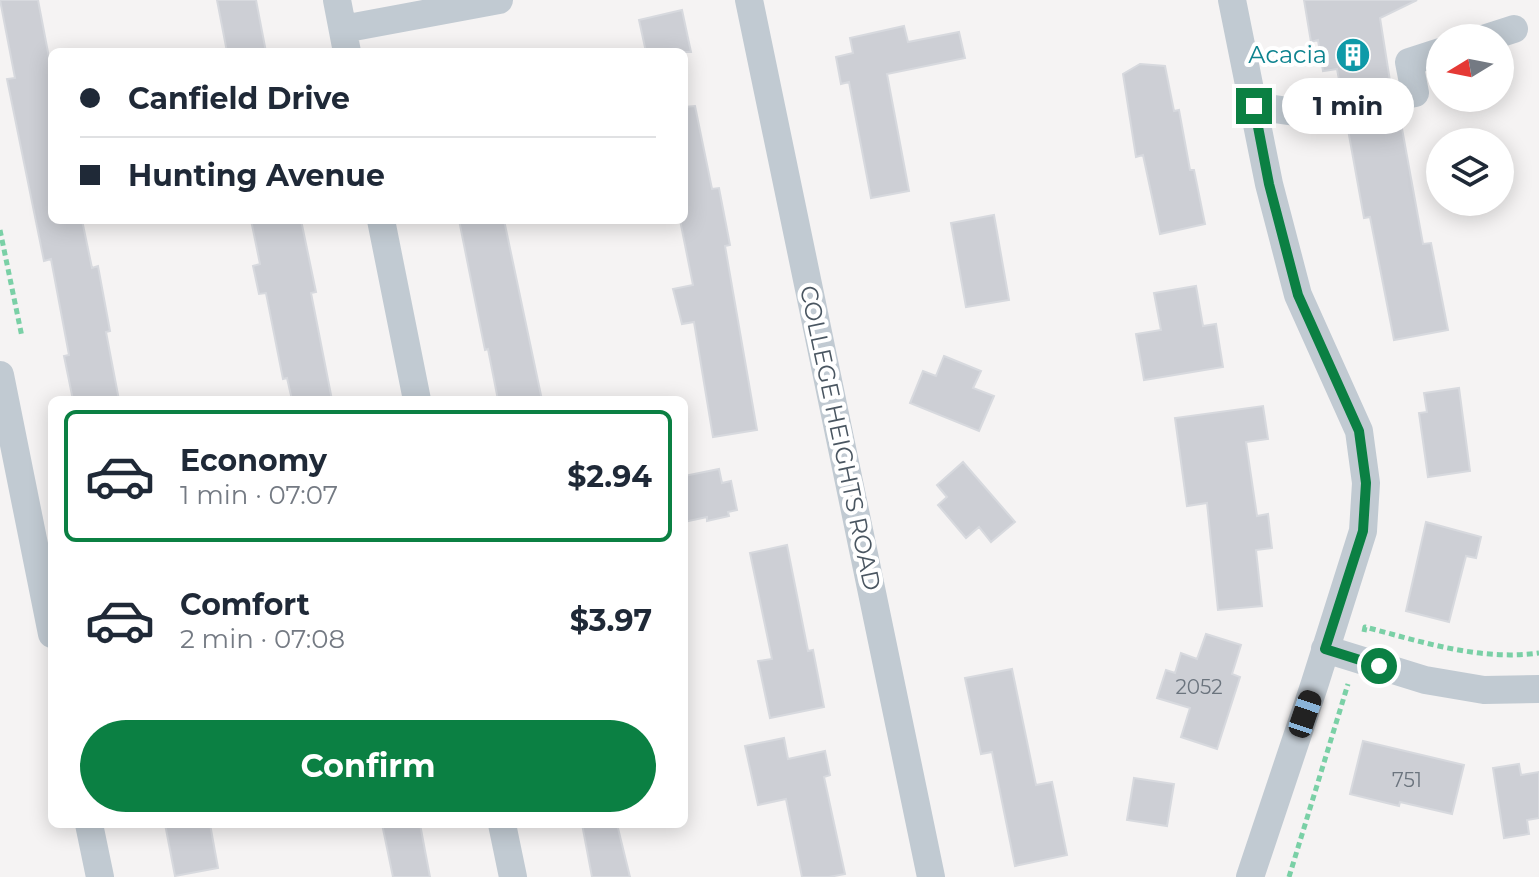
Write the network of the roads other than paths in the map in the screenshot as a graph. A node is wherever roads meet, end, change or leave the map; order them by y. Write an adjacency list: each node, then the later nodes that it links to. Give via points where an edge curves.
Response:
1 (337, 0): 6 (street)
2 (499, 0): 5 (street)
3 (749, 0): 20 (street, COLLEGE HEIGHTS ROAD)
4 (1232, 0): 8 (street)
5 (437, 6): 6 (street)
6 (345, 40)
7 (1426, 57): 8 (street, via 1409,62 1415,93 1330,110)
8 (1254, 106): 14 (street, via 1298,295 1359,431 1366,483 1363,531)
9 (382, 224): 11 (street)
10 (0, 375): 12 (street)
11 (416, 396)
12 (11, 481): 13 (street)
13 (48, 619)
14 (1325, 649): 15 (street, via 1425,680 1484,690); 21 (street)
15 (1539, 689)
16 (90, 828): 18 (street)
17 (503, 828): 19 (street)
18 (100, 877)
19 (513, 877)
20 (931, 877)
21 (1250, 877)

